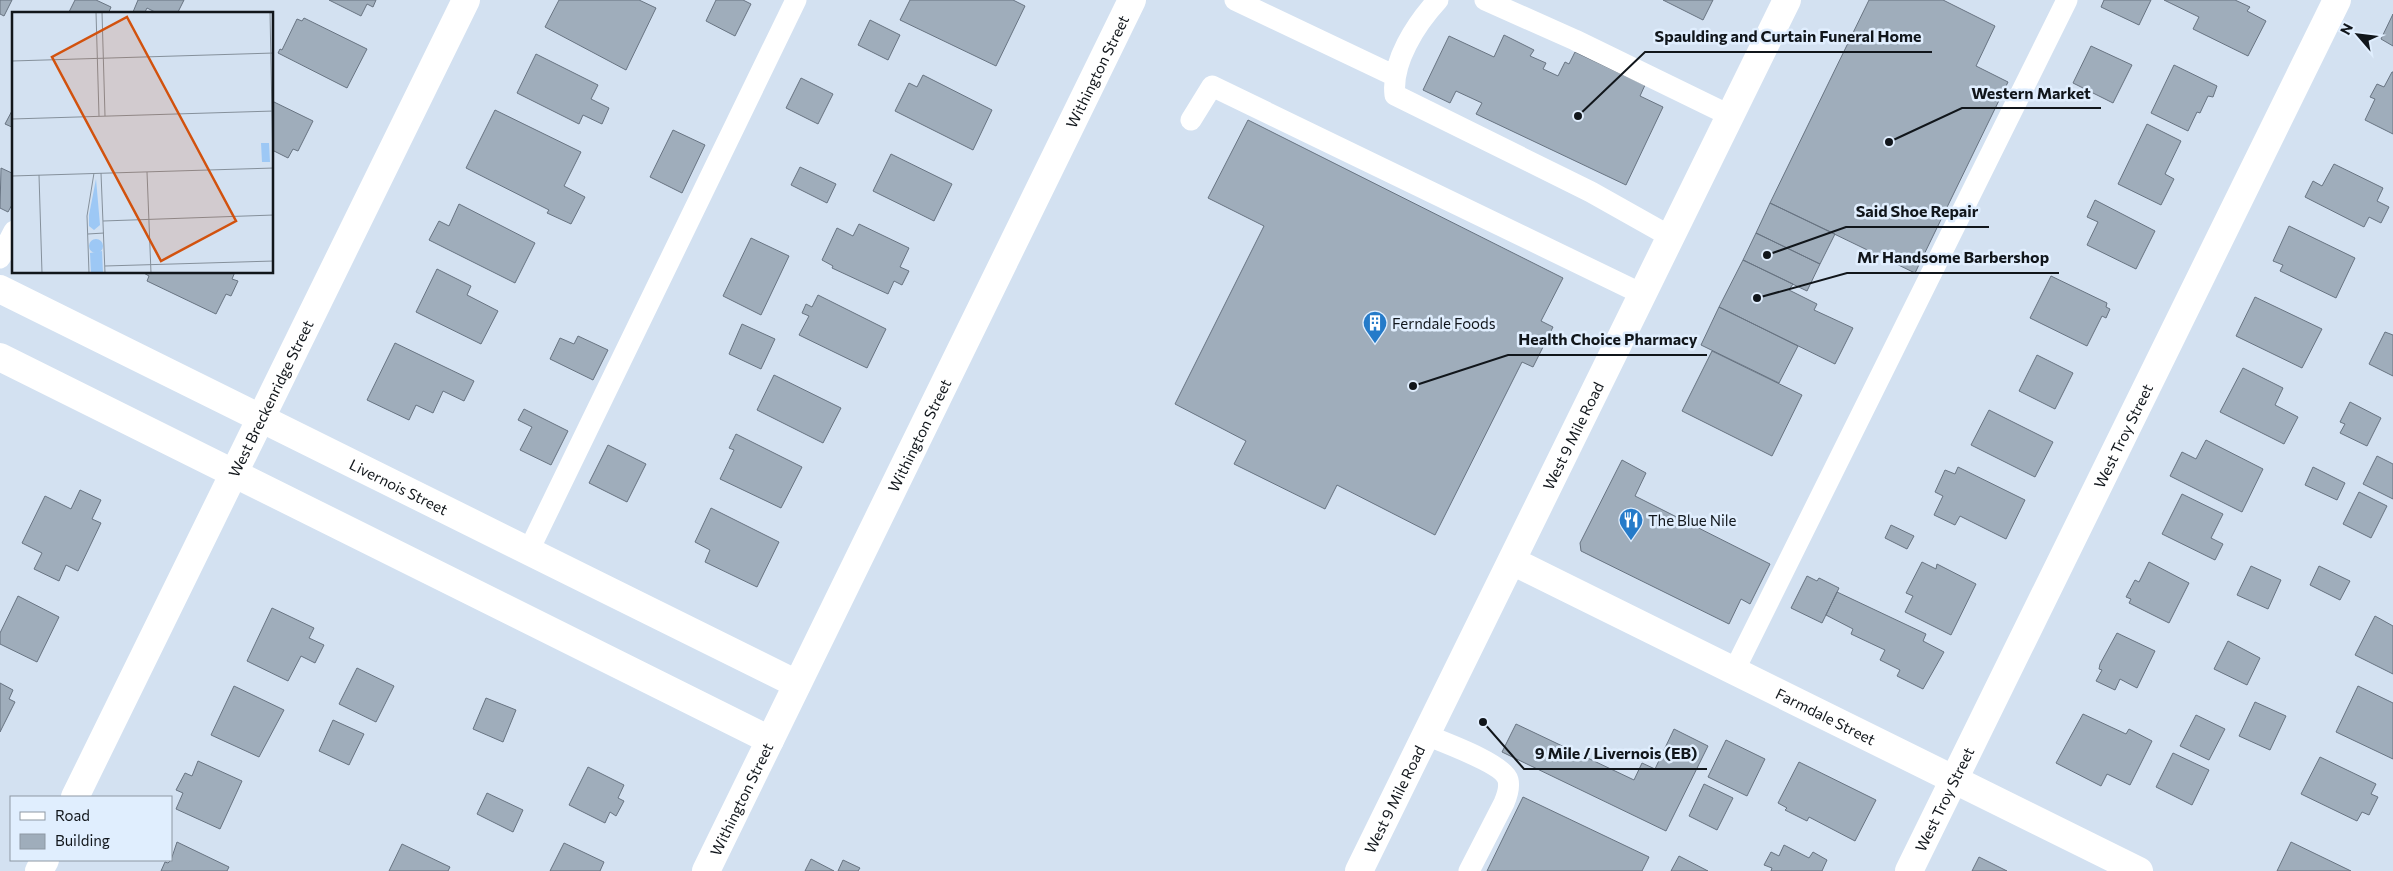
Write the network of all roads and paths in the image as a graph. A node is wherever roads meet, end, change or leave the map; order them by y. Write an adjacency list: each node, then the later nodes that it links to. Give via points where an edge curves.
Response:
1 (466, 0): 19 (street, West Breckenridge Street)
2 (796, 0): 21 (lane)
3 (1132, 0): 24 (street, Withington Street)
4 (1235, 0): 10 (lane)
5 (1438, 0): 10 (lane, via 1406,45)
6 (1485, 0): 11 (lane)
7 (1787, 0): 11 (street, West 9 Mile Road)
8 (2067, 0): 23 (lane)
9 (2337, 0): 27 (street, West Troy Street)
10 (1395, 76): 14 (lane, via 1395,95 1591,192)
11 (1731, 116): 14 (street, West 9 Mile Road)
12 (1191, 120): 17 (lane, via 1212,86)
13 (12, 235): 15 (lane)
14 (1671, 237): 17 (street, West 9 Mile Road)
15 (0, 258)
16 (0, 289): 19 (street, Livernois Street)
17 (1642, 294): 22 (street, West 9 Mile Road)
18 (0, 357): 20 (street)
19 (261, 418): 20 (street, West Breckenridge Street); 21 (street, Livernois Street)
20 (234, 474): 26 (street); 28 (street, West Breckenridge Street)
21 (529, 550): 24 (street, Livernois Street)
22 (1512, 561): 23 (street, Farmdale Street); 25 (street, West 9 Mile Road)
23 (1734, 671): 27 (street, Farmdale Street)
24 (797, 684): 26 (street, Withington Street)
25 (1426, 735): 30 (street, West 9 Mile Road); 31 (lane, via 1499,769 1508,781 1504,804)
26 (770, 740): 29 (street, Withington Street)
27 (1954, 781): 32 (street, West Troy Street); 33 (street, Farmdale Street)
28 (75, 796)
29 (706, 871)
30 (1359, 871)
31 (1469, 871)
32 (1909, 871)
33 (2139, 871)

